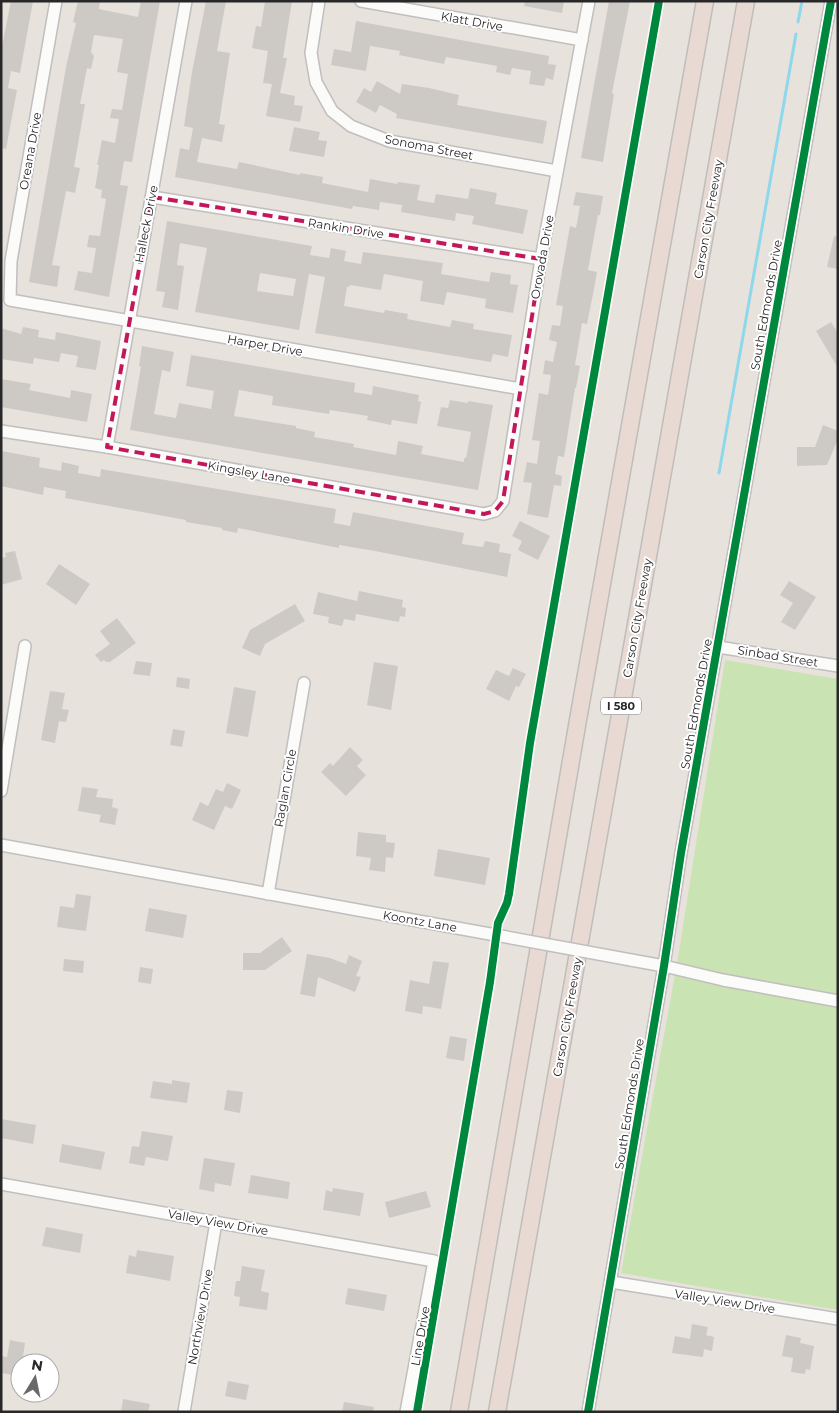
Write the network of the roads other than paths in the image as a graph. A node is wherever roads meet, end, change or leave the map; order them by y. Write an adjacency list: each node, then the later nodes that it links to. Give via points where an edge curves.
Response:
1 (56, 1): 13 (street, Oreana Drive, via 11,261)
2 (186, 1): 11 (street, Halleck Drive)
3 (319, 1): 10 (street, Sonoma Street, via 310,53 316,82 332,111 351,126 389,141)
4 (361, 1): 9 (street, Klatt Drive)
5 (589, 1): 9 (street, Orovada Drive)
6 (705, 1): 35 (highway)
7 (746, 1): 36 (highway, Carson City Freeway / I 580)
8 (831, 1): 20 (street, South Edmonds Drive)
9 (582, 40): 10 (street, Orovada Drive)
10 (557, 171): 12 (street, Orovada Drive)
11 (152, 197): 12 (street, Rankin Drive); 14 (street, Halleck Drive)
12 (541, 259): 15 (street, Orovada Drive)
13 (10, 300): 14 (street, Harper Drive)
14 (128, 321): 15 (street, Harper Drive); 17 (street, Halleck Drive)
15 (521, 389): 18 (street, Orovada Drive, via 503,501)
16 (1, 431): 17 (street, Kingsley Lane)
17 (107, 447): 18 (street, Kingsley Lane, via 484,514)
18 (495, 511)
19 (25, 646): 23 (street)
20 (718, 647): 21 (street, Sinbad Street); 26 (street, South Edmonds Drive)
21 (838, 666)
22 (304, 683): 25 (street, Raglan Circle)
23 (1, 791)
24 (1, 845): 25 (street, Koontz Lane)
25 (268, 894): 26 (street, Koontz Lane, bridge)
26 (664, 966): 27 (street, Koontz Lane); 31 (street, South Edmonds Drive)
27 (838, 1000)
28 (1, 1184): 29 (street, Valley View Drive)
29 (216, 1222): 30 (street, Valley View Drive); 33 (street, Northview Drive)
30 (434, 1261): 34 (street, Line Drive)
31 (611, 1282): 32 (street, Valley View Drive); 37 (street, South Edmonds Drive)
32 (838, 1319)
33 (184, 1412)
34 (406, 1412)
35 (459, 1412)
36 (498, 1412)
37 (588, 1412)

